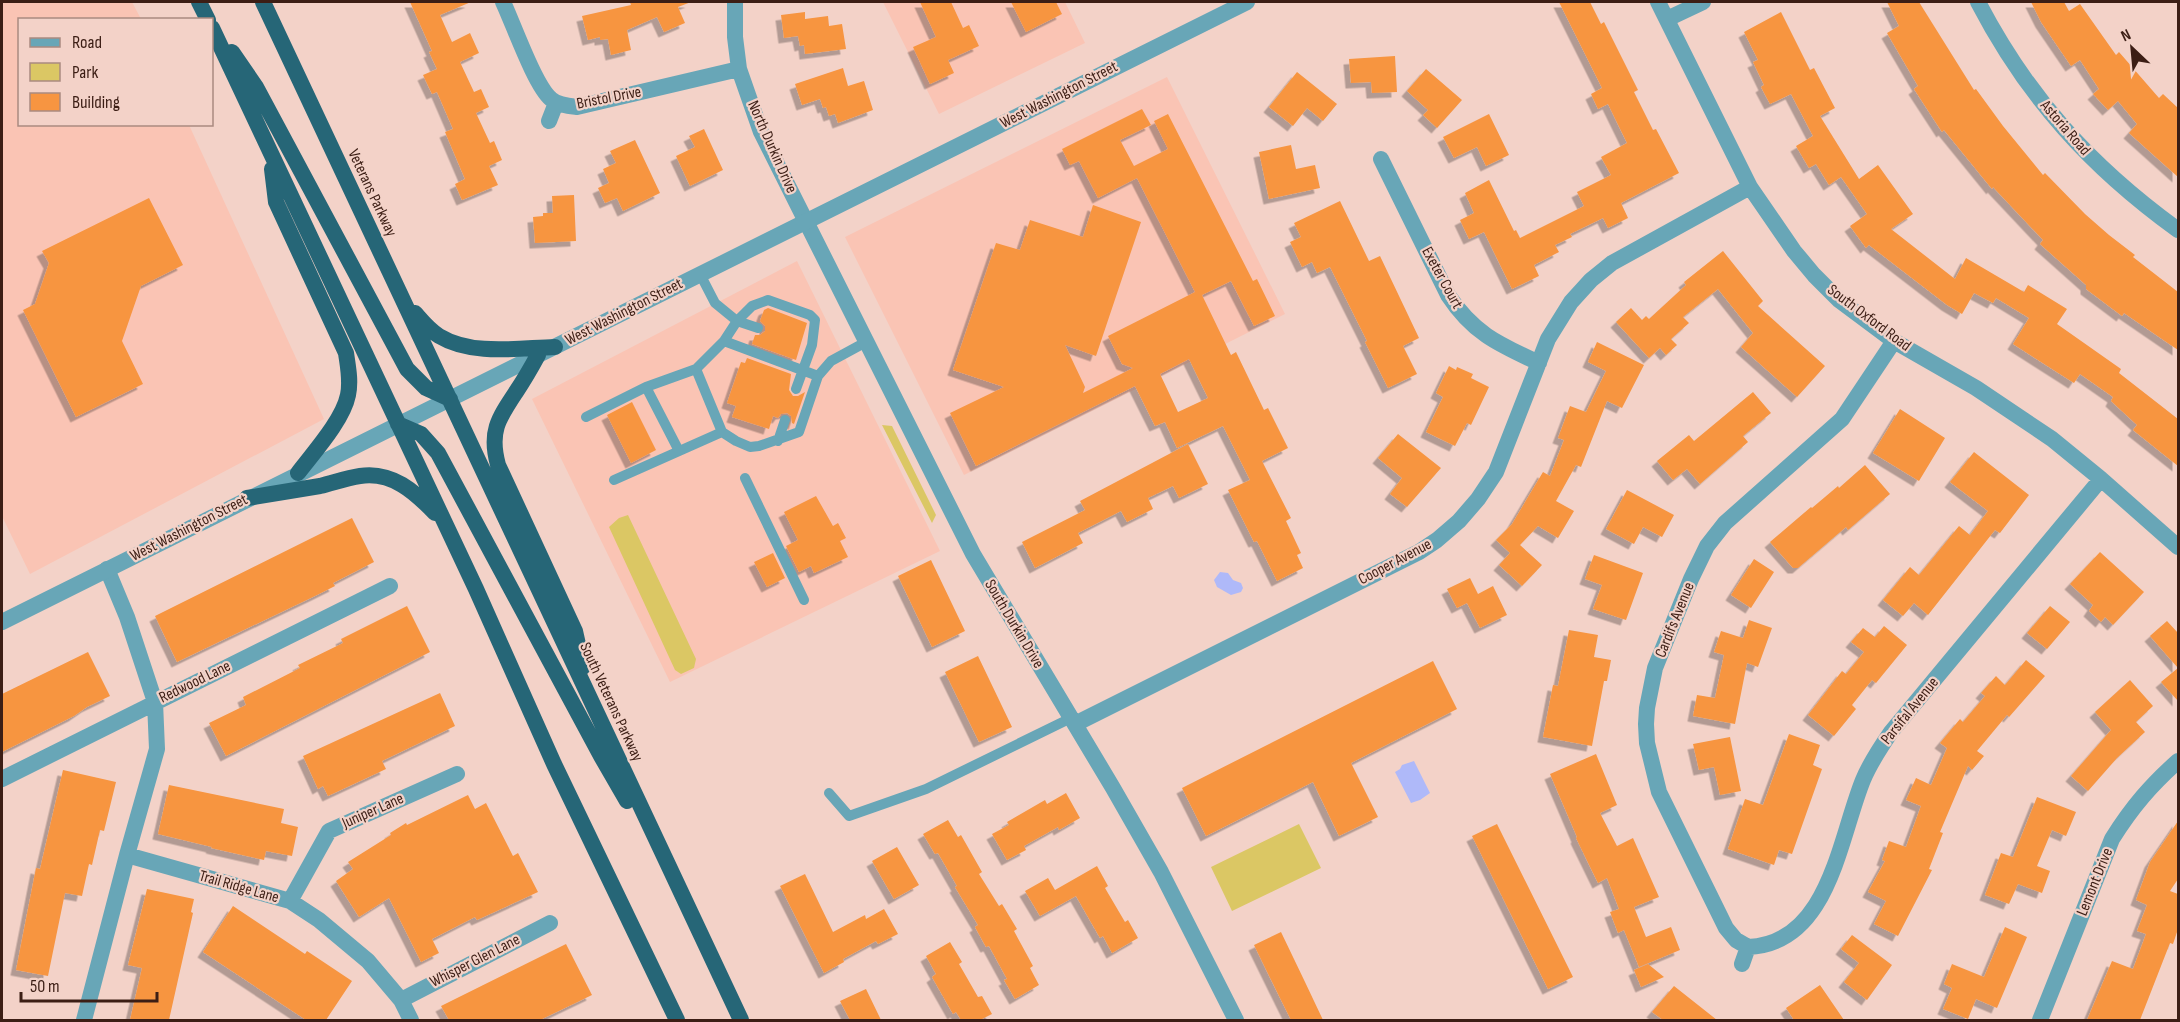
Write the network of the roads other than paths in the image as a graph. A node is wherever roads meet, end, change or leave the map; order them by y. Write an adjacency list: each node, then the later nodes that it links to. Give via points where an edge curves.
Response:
1 (263, 2): 20 (highway, Veterans Parkway)
2 (503, 2): 12 (street, Bristol Drive, via 544,92)
3 (735, 2): 11 (street, North Durkin Drive)
4 (1246, 2): 17 (street, West Washington Street)
5 (1658, 2): 8 (street, South Oxford Road)
6 (1703, 2): 8 (street)
7 (1978, 2): 18 (street, Astoria Road, via 2033,90 2067,132 2104,171)
8 (1667, 19): 16 (street, South Oxford Road)
9 (213, 24): 34 (highway, via 256,87 406,369 426,388)
10 (213, 30): 14 (highway)
11 (739, 69): 12 (street, Bristol Drive, via 577,107); 17 (street, North Durkin Drive, via 761,132)
12 (556, 103): 13 (street)
13 (549, 121)
14 (269, 150): 37 (highway); 41 (highway, via 276,202 346,353 350,375 349,393 339,419)
15 (1381, 159): 28 (street, Exeter Court, via 1461,314 1495,342)
16 (1750, 187): 23 (street, South Oxford Road, via 1814,275 1839,300); 28 (street, Cooper Avenue, via 1612,263 1591,280 1558,320)
17 (806, 220): 19 (street, West Washington Street); 25 (street, South Durkin Drive)
18 (2178, 230)
19 (700, 274): 21 (lane, via 715,303); 26 (street, West Washington Street)
20 (400, 296): 26 (highway, via 437,335 461,346); 34 (highway, Veterans Parkway)
21 (737, 321): 22 (lane); 24 (lane); 30 (lane, via 752,306 772,300 810,315 815,320)
22 (758, 328)
23 (1893, 341): 43 (street, South Oxford Road, via 1976,388 2052,439); 63 (street, Cardifs Avenue, via 1842,419 1725,523 1707,546 1656,668 1646,724 1659,792 1726,928)
24 (724, 342): 29 (lane); 30 (lane)
25 (866, 342): 31 (lane, via 831,361); 54 (street, South Durkin Drive, via 972,554)
26 (555, 347): 27 (street, West Washington Street)
27 (538, 356): 34 (street, West Washington Street); 52 (highway, via 496,423 495,452 575,632)
28 (1539, 363): 54 (street, Cooper Avenue, via 1496,472 1459,521 1437,540)
29 (696, 369): 32 (lane); 38 (lane)
30 (803, 370): 31 (lane); 33 (lane)
31 (818, 376): 39 (lane, via 799,432)
32 (646, 387): 35 (lane); 40 (lane)
33 (796, 389)
34 (450, 399): 37 (street, West Washington Street); 52 (highway, South Veterans Parkway)
35 (586, 417)
36 (785, 420): 39 (lane)
37 (398, 424): 41 (street, West Washington Street); 46 (highway); 60 (highway, via 421,434 438,453 601,756)
38 (722, 432): 39 (lane, via 750,447); 40 (lane)
39 (778, 441)
40 (679, 451): 44 (lane)
41 (298, 473): 45 (street, West Washington Street)
42 (745, 478): 50 (lane)
43 (2101, 479): 47 (street, South Oxford Road); 63 (street, Parsifal Avenue, via 1876,754 1813,911 1795,930 1772,943)
44 (614, 480)
45 (247, 498): 46 (highway, via 361,476 383,476 406,486); 48 (street, West Washington Street)
46 (444, 522): 68 (highway)
47 (2178, 547)
48 (106, 569): 51 (street, West Washington Street); 53 (street, via 128,616)
49 (390, 586): 53 (street, Redwood Lane)
50 (804, 600)
51 (2, 622)
52 (589, 695): 60 (highway, South Veterans Parkway)
53 (155, 702): 57 (street, Redwood Lane); 59 (street, via 157,749)
54 (1073, 721): 58 (lane, via 926,789 849,816); 70 (street, South Durkin Drive, via 1161,872)
55 (2178, 761): 71 (street, Lemont Drive, via 2145,791 2112,839)
56 (457, 774): 61 (street, Juniper Lane, via 329,831)
57 (2, 779)
58 (829, 793)
59 (127, 855): 61 (street, Trail Ridge Lane); 66 (street)
60 (680, 890): 69 (highway, South Veterans Parkway)
61 (290, 902): 65 (street, Trail Ridge Lane, via 319,920 368,961)
62 (550, 923): 65 (street, Whisper Glen Lane)
63 (1748, 947): 64 (street)
64 (1742, 964)
65 (401, 1000): 67 (street, Trail Ridge Lane)
66 (84, 1020)
67 (411, 1020)
68 (677, 1020)
69 (741, 1020)
70 (1236, 1020)
71 (2040, 1020)

